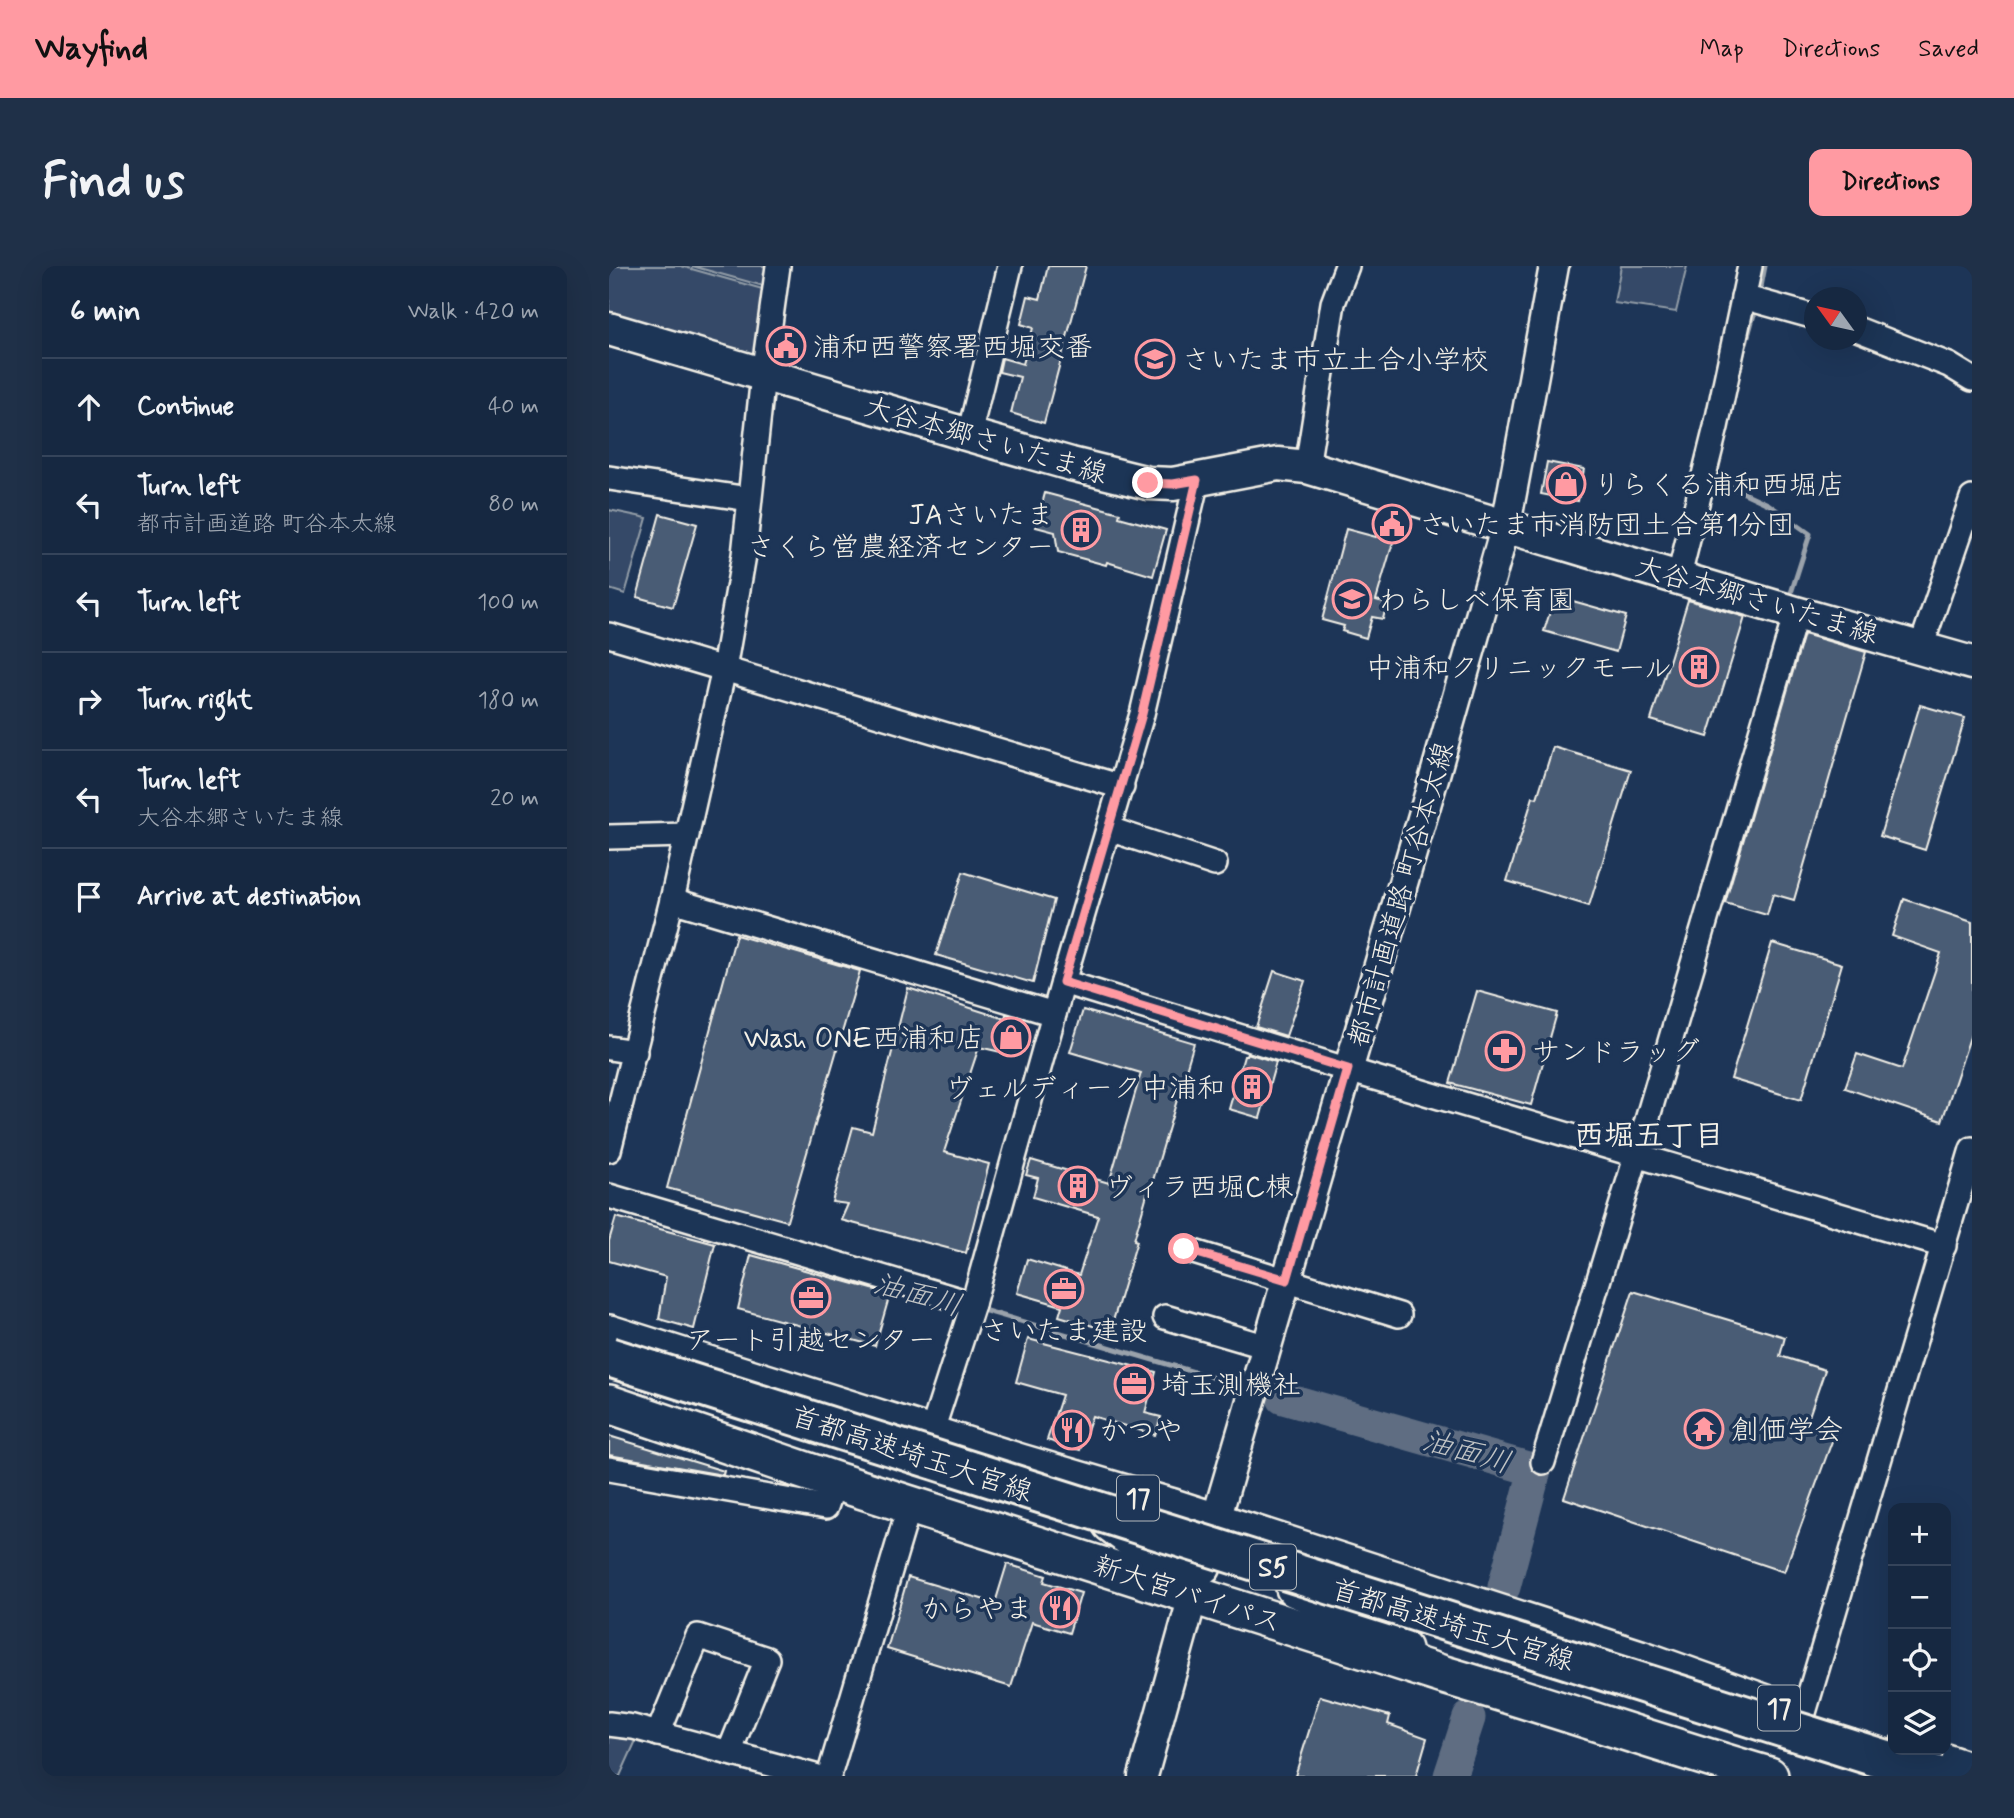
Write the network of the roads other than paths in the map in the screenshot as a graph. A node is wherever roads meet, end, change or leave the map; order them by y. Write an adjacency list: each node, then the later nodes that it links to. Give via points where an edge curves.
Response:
1 (778, 266): 10 (street)
2 (1010, 266): 12 (street)
3 (1347, 266): 13 (street, via 1333,303)
4 (1554, 266): 18 (street, 都市計画道路 町谷本太線)
5 (1751, 266): 6 (street)
6 (1751, 299): 7 (street); 19 (street)
7 (1804, 314)
8 (609, 329): 10 (main road, 大谷本郷さいたま線)
9 (1867, 333): 11 (street, via 1949,365)
10 (763, 375): 12 (main road, 大谷本郷さいたま線); 17 (street)
11 (1972, 379)
12 (969, 435): 15 (main road, 大谷本郷さいたま線, via 1148,483)
13 (1307, 467): 15 (main road, 大谷本郷さいたま線, via 1278,464); 18 (main road, 大谷本郷さいたま線)
14 (609, 478): 17 (street)
15 (1197, 480): 25 (street)
16 (1972, 498): 22 (street)
17 (749, 499): 24 (street)
18 (1506, 525): 19 (main road, 大谷本郷さいたま線); 35 (street, 都市計画道路 町谷本太線)
19 (1679, 576): 20 (main road, 大谷本郷さいたま線)
20 (1796, 613): 22 (main road, 大谷本郷さいたま線); 38 (street)
21 (609, 635): 24 (street)
22 (1921, 647): 23 (main road, 大谷本郷さいたま線)
23 (1972, 663)
24 (724, 669): 25 (street); 27 (street)
25 (1122, 787): 26 (street)
26 (1109, 829): 29 (street); 31 (street)
27 (687, 835): 28 (street); 30 (street)
28 (609, 837)
29 (1215, 864)
30 (672, 900): 32 (street); 34 (street)
31 (1063, 982): 32 (street); 35 (street)
32 (1054, 1014): 43 (street)
33 (609, 1048): 34 (street)
34 (635, 1052): 37 (street)
35 (1348, 1069): 38 (street); 42 (street, 都市計画道路 町谷本太線)
36 (1972, 1149): 40 (street)
37 (609, 1150)
38 (1637, 1154): 40 (street); 52 (street)
39 (609, 1196): 43 (street)
40 (1944, 1246): 58 (street)
41 (1184, 1249): 42 (street)
42 (1287, 1280): 44 (street); 47 (street, 都市計画道路 町谷本太線)
43 (972, 1306): 51 (street)
44 (1399, 1315)
45 (1165, 1317): 47 (street)
46 (609, 1334): 51 (highway)
47 (1267, 1347): 56 (street, 都市計画道路 町谷本太線)
48 (609, 1357): 71 (highway, 首都高速埼玉大宮線 / S5, bridge)
49 (609, 1383): 70 (highway, 首都高速埼玉大宮線 / S5)
50 (609, 1404): 54 (highway, 新大宮バイパス / 17)
51 (931, 1434): 56 (highway, via 1020,1463 1060,1484 1144,1545)
52 (1543, 1462)
53 (609, 1469): 54 (street, via 826,1507)
54 (835, 1481): 55 (highway, 新大宮バイパス / 17)
55 (910, 1504): 56 (highway, 新大宮バイパス / 17); 67 (street)
56 (1204, 1560): 57 (highway, 新大宮バイパス / 17); 61 (highway, 17, via 1271,1579 1338,1606 1444,1675); 68 (street, 都市計画道路 町谷本太線)
57 (1665, 1668): 58 (highway, 新大宮バイパス / 17); 61 (highway)
58 (1803, 1716): 62 (highway, 新大宮バイパス / 17)
59 (609, 1724): 60 (street)
60 (658, 1734): 63 (street); 63 (street, via 698,1636 767,1659)
61 (1643, 1738): 69 (highway, 17)
62 (1888, 1744)
63 (729, 1753): 66 (street)
64 (1920, 1755): 65 (highway)
65 (1972, 1772)
66 (815, 1776)
67 (829, 1776)
68 (1143, 1776)
69 (1769, 1776)
70 (1851, 1776)
71 (1937, 1776)

